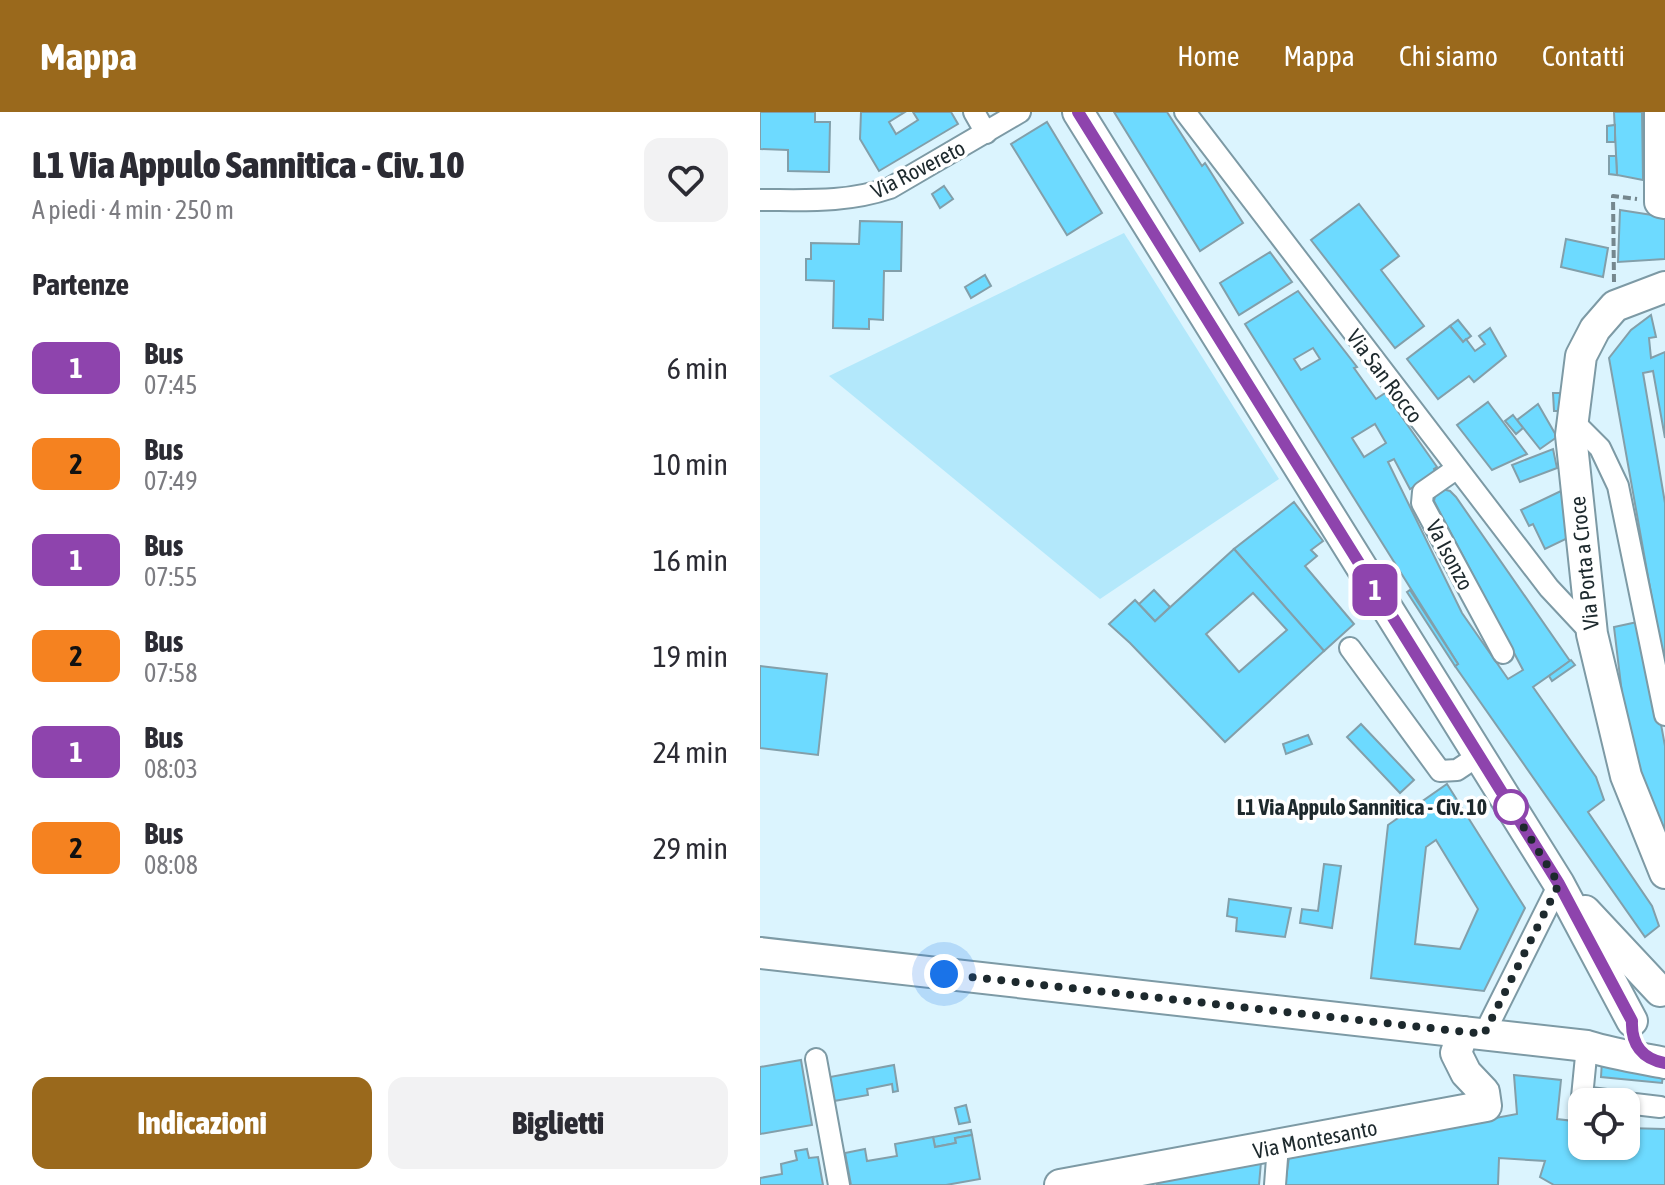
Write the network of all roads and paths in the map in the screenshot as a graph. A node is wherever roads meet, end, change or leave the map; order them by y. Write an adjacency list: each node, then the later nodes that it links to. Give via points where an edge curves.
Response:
1 (974, 112): 6 (street)
2 (1020, 112): 6 (street, Via Rovereto)
3 (1078, 112): 17 (main road)
4 (1185, 112): 12 (street, Via San Rocco)
5 (1660, 112): 8 (main road)
6 (986, 133): 7 (street, Via Rovereto, via 890,188 866,196)
7 (760, 200)
8 (1662, 202): 10 (path, via 1613,196)
9 (1665, 287): 10 (main road)
10 (1615, 306): 11 (main road, Via Porta a Croce, via 1581,356)
11 (1573, 421): 13 (main road, Via Porta a Croce); 16 (street, via 1600,448 1618,486)
12 (1456, 469): 13 (street, Via San Rocco); 15 (street, Va Isonzo, via 1423,492 1422,503)
13 (1592, 634): 18 (main road, Via Porta a Croce, via 1626,776)
14 (1350, 648): 17 (street, via 1440,771 1457,770)
15 (1503, 653)
16 (1665, 715)
17 (1478, 756): 19 (main road)
18 (1665, 873)
19 (1559, 884): 21 (main road); 22 (main road); 23 (street)
20 (760, 953): 23 (main road)
21 (1663, 991): 22 (main road, via 1647,997)
22 (1632, 1021): 24 (main road); 26 (main road, via 1634,1043)
23 (1473, 1033): 24 (main road); 30 (main road, Via Montesanto, via 1456,1053 1484,1092 1486,1106)
24 (1587, 1046): 26 (main road); 27 (street)
25 (816, 1059): 32 (street)
26 (1657, 1061)
27 (1583, 1088)
28 (1640, 1104): 29 (street)
29 (1660, 1107)
30 (1278, 1145): 31 (main road, Via Montesanto); 34 (street)
31 (1144, 1178): 33 (main road, Via Montesanto)
32 (839, 1185)
33 (1060, 1185)
34 (1275, 1185)

